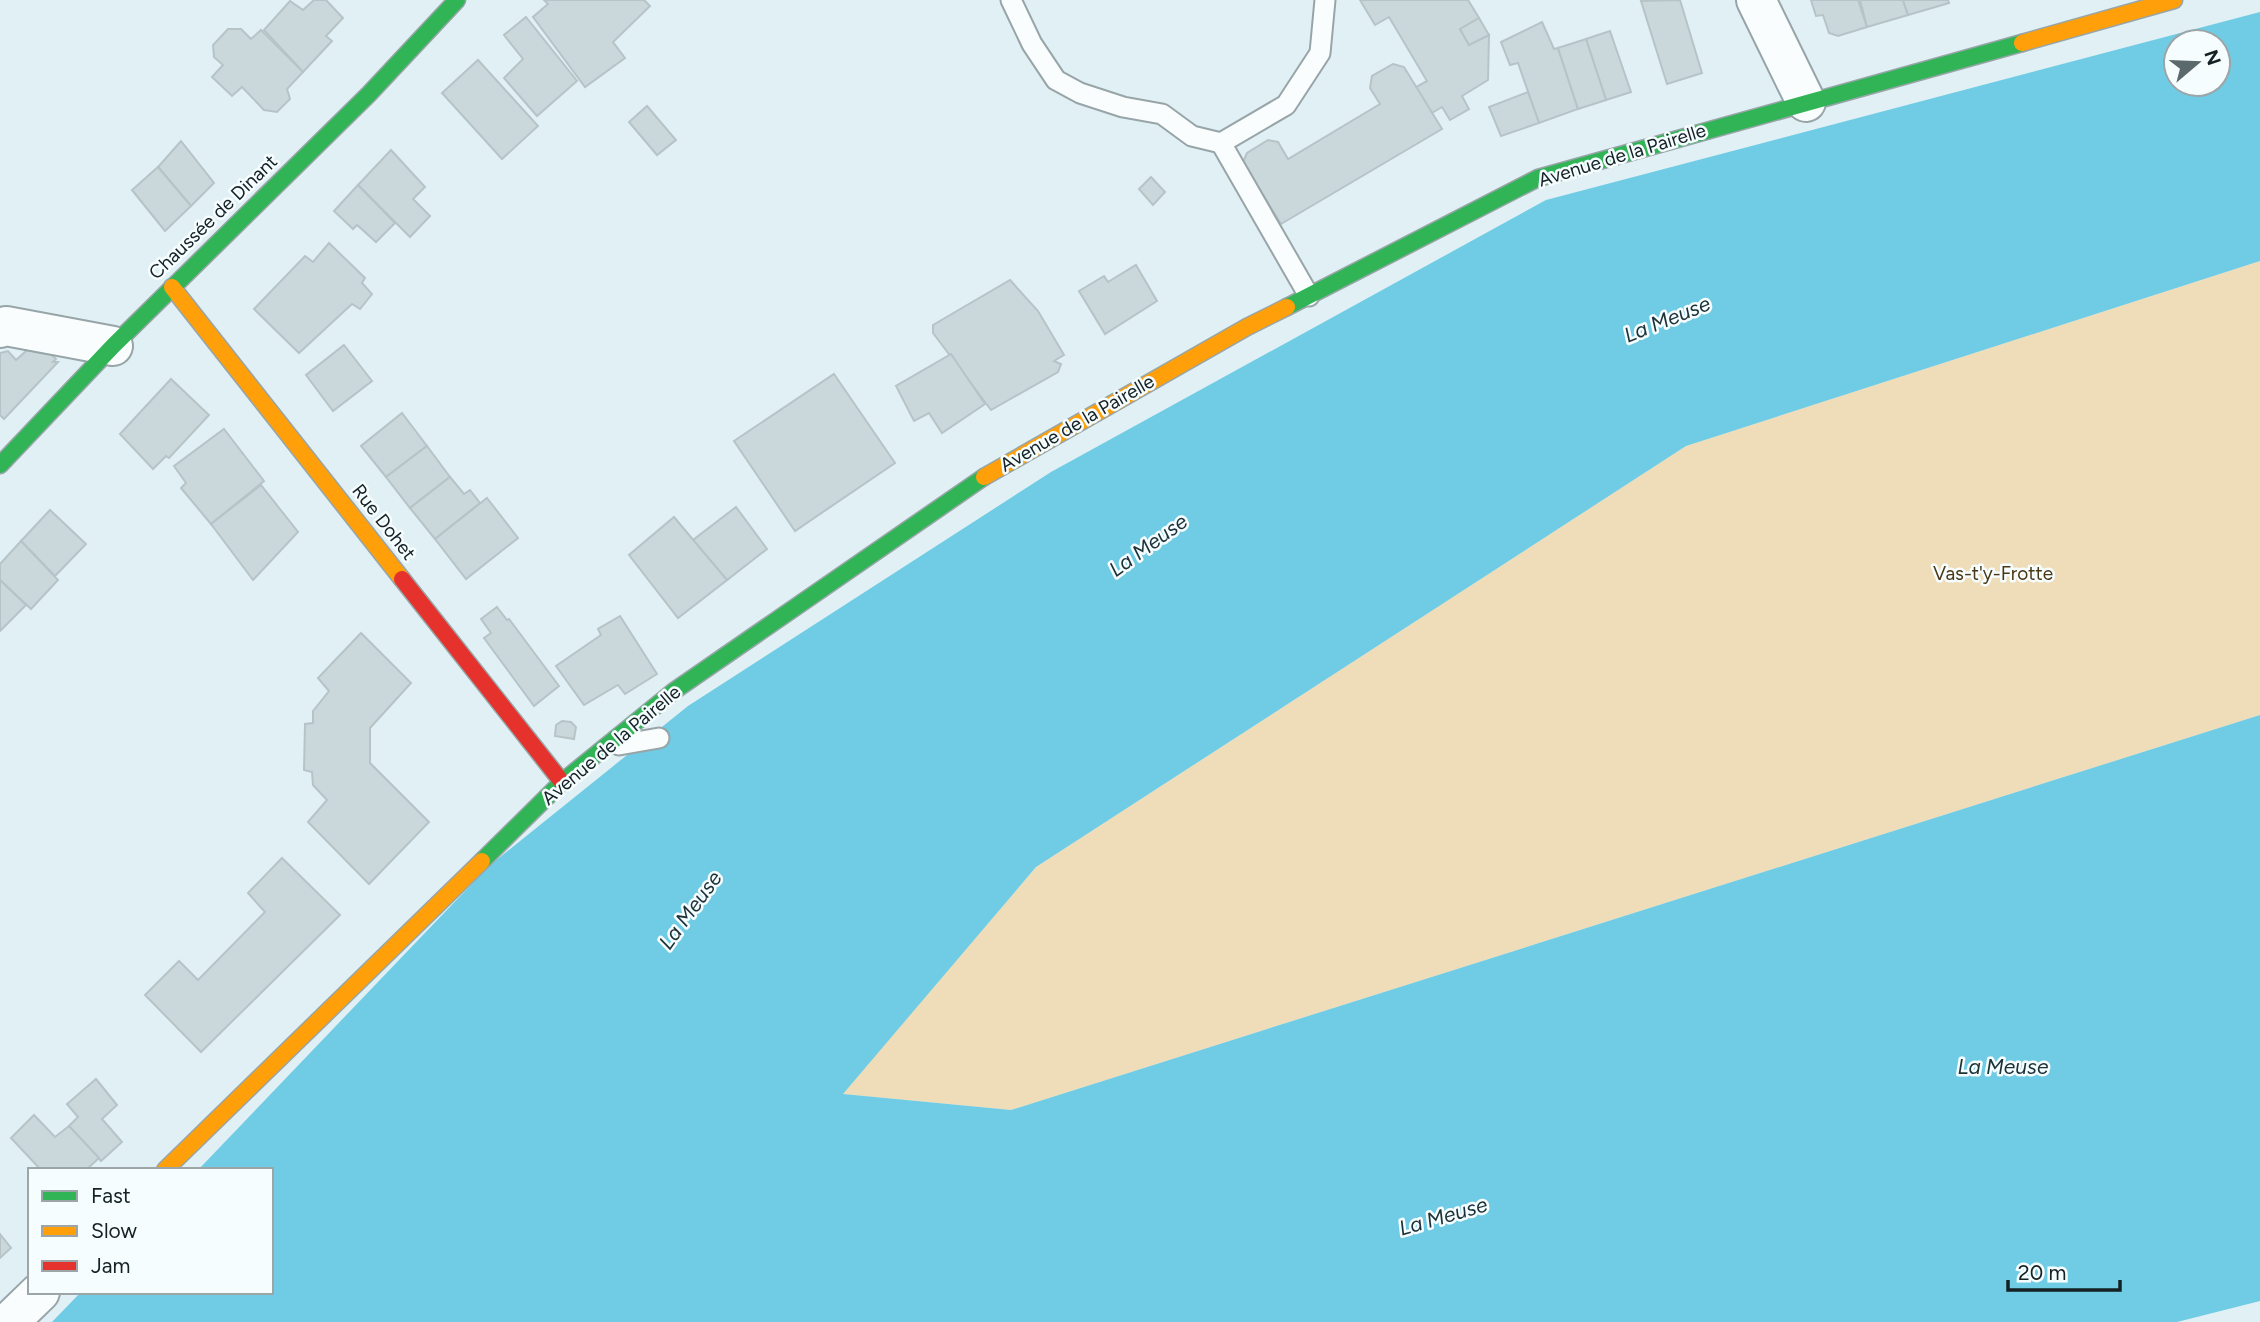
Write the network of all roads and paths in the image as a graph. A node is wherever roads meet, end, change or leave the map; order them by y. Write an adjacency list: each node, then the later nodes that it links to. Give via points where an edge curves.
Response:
1 (457, 0): 8 (street, Chaussée de Dinant, via 369,94)
2 (1011, 0): 7 (lane, via 1056,80 1091,97 1162,114 1192,136)
3 (1325, 0): 7 (lane, via 1320,53 1286,105)
4 (1756, 0): 6 (street)
5 (2174, 0): 6 (street, Avenue de la Pairelle)
6 (1806, 102): 9 (street, Avenue de la Pairelle, via 1538,178)
7 (1220, 144): 9 (lane)
8 (172, 287): 11 (street, Chaussée de Dinant); 15 (street, Rue Dohet)
9 (1308, 296): 14 (street, Avenue de la Pairelle, via 999,467 674,691)
10 (0, 328): 11 (street)
11 (113, 346): 12 (street, Chaussée de Dinant)
12 (0, 465)
13 (659, 738): 14 (lane)
14 (604, 748): 15 (street, Avenue de la Pairelle)
15 (562, 782): 16 (street, Avenue de la Pairelle)
16 (167, 1168)
17 (38, 1294): 18 (street)
18 (9, 1322)

